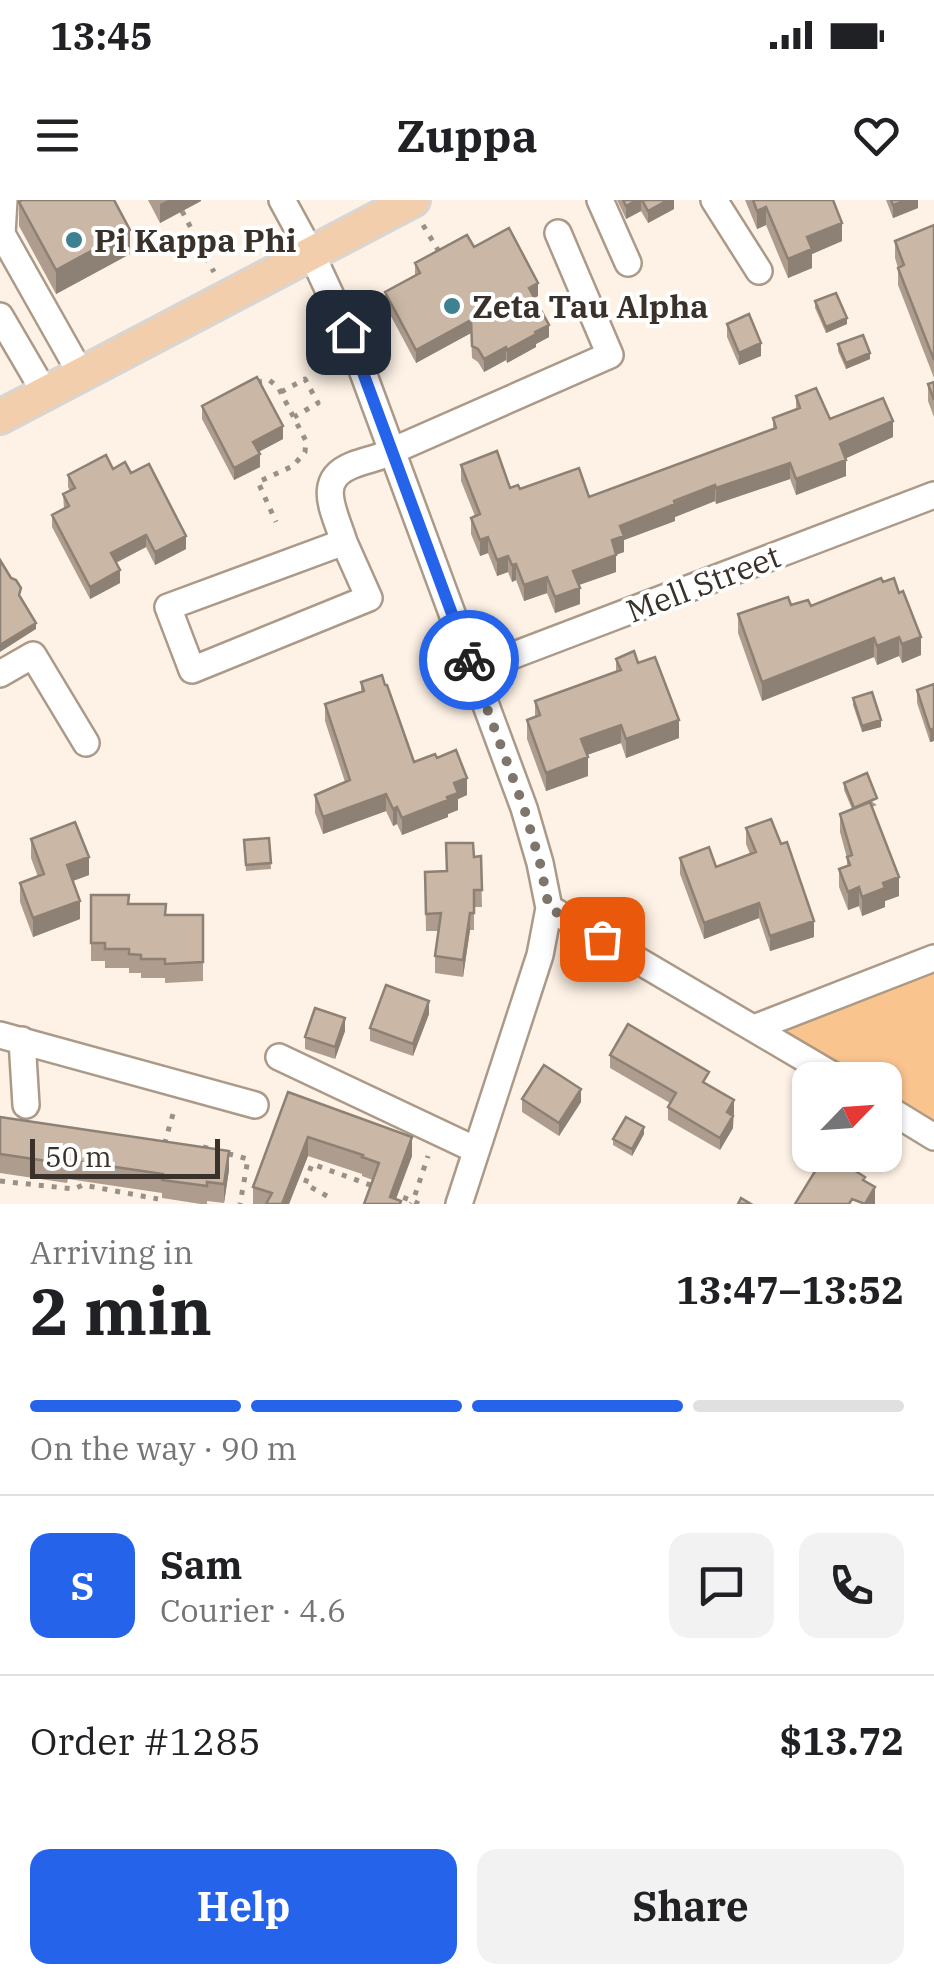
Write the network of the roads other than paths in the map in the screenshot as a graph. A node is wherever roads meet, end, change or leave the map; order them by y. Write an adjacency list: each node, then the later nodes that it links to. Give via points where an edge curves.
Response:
1 (4, 200): 11 (street, via 2,234)
2 (282, 200): 7 (street)
3 (600, 200): 8 (street)
4 (714, 200): 9 (street)
5 (417, 211): 7 (main road)
6 (558, 233): 14 (street, via 610,355)
7 (312, 255): 11 (main road); 14 (street)
8 (628, 263)
9 (759, 271)
10 (0, 316): 12 (street)
11 (81, 374): 12 (main road)
12 (45, 393): 13 (main road)
13 (0, 418)
14 (392, 450): 16 (street, via 333,477 329,488); 17 (street)
15 (934, 495): 17 (street, Mell Street)
16 (344, 542): 16 (street, via 168,607 192,670 369,598)
17 (472, 671): 20 (street, via 524,808)
18 (0, 674): 19 (street, via 33,656)
19 (86, 743)
20 (549, 908): 22 (street); 30 (street)
21 (934, 958): 22 (street)
22 (754, 1028): 25 (street)
23 (11, 1038): 26 (street); 27 (street)
24 (279, 1057): 30 (street)
25 (811, 1062)
26 (26, 1106)
27 (254, 1106)
28 (902, 1117): 29 (street)
29 (934, 1137)
30 (476, 1150): 31 (street)
31 (459, 1204)

